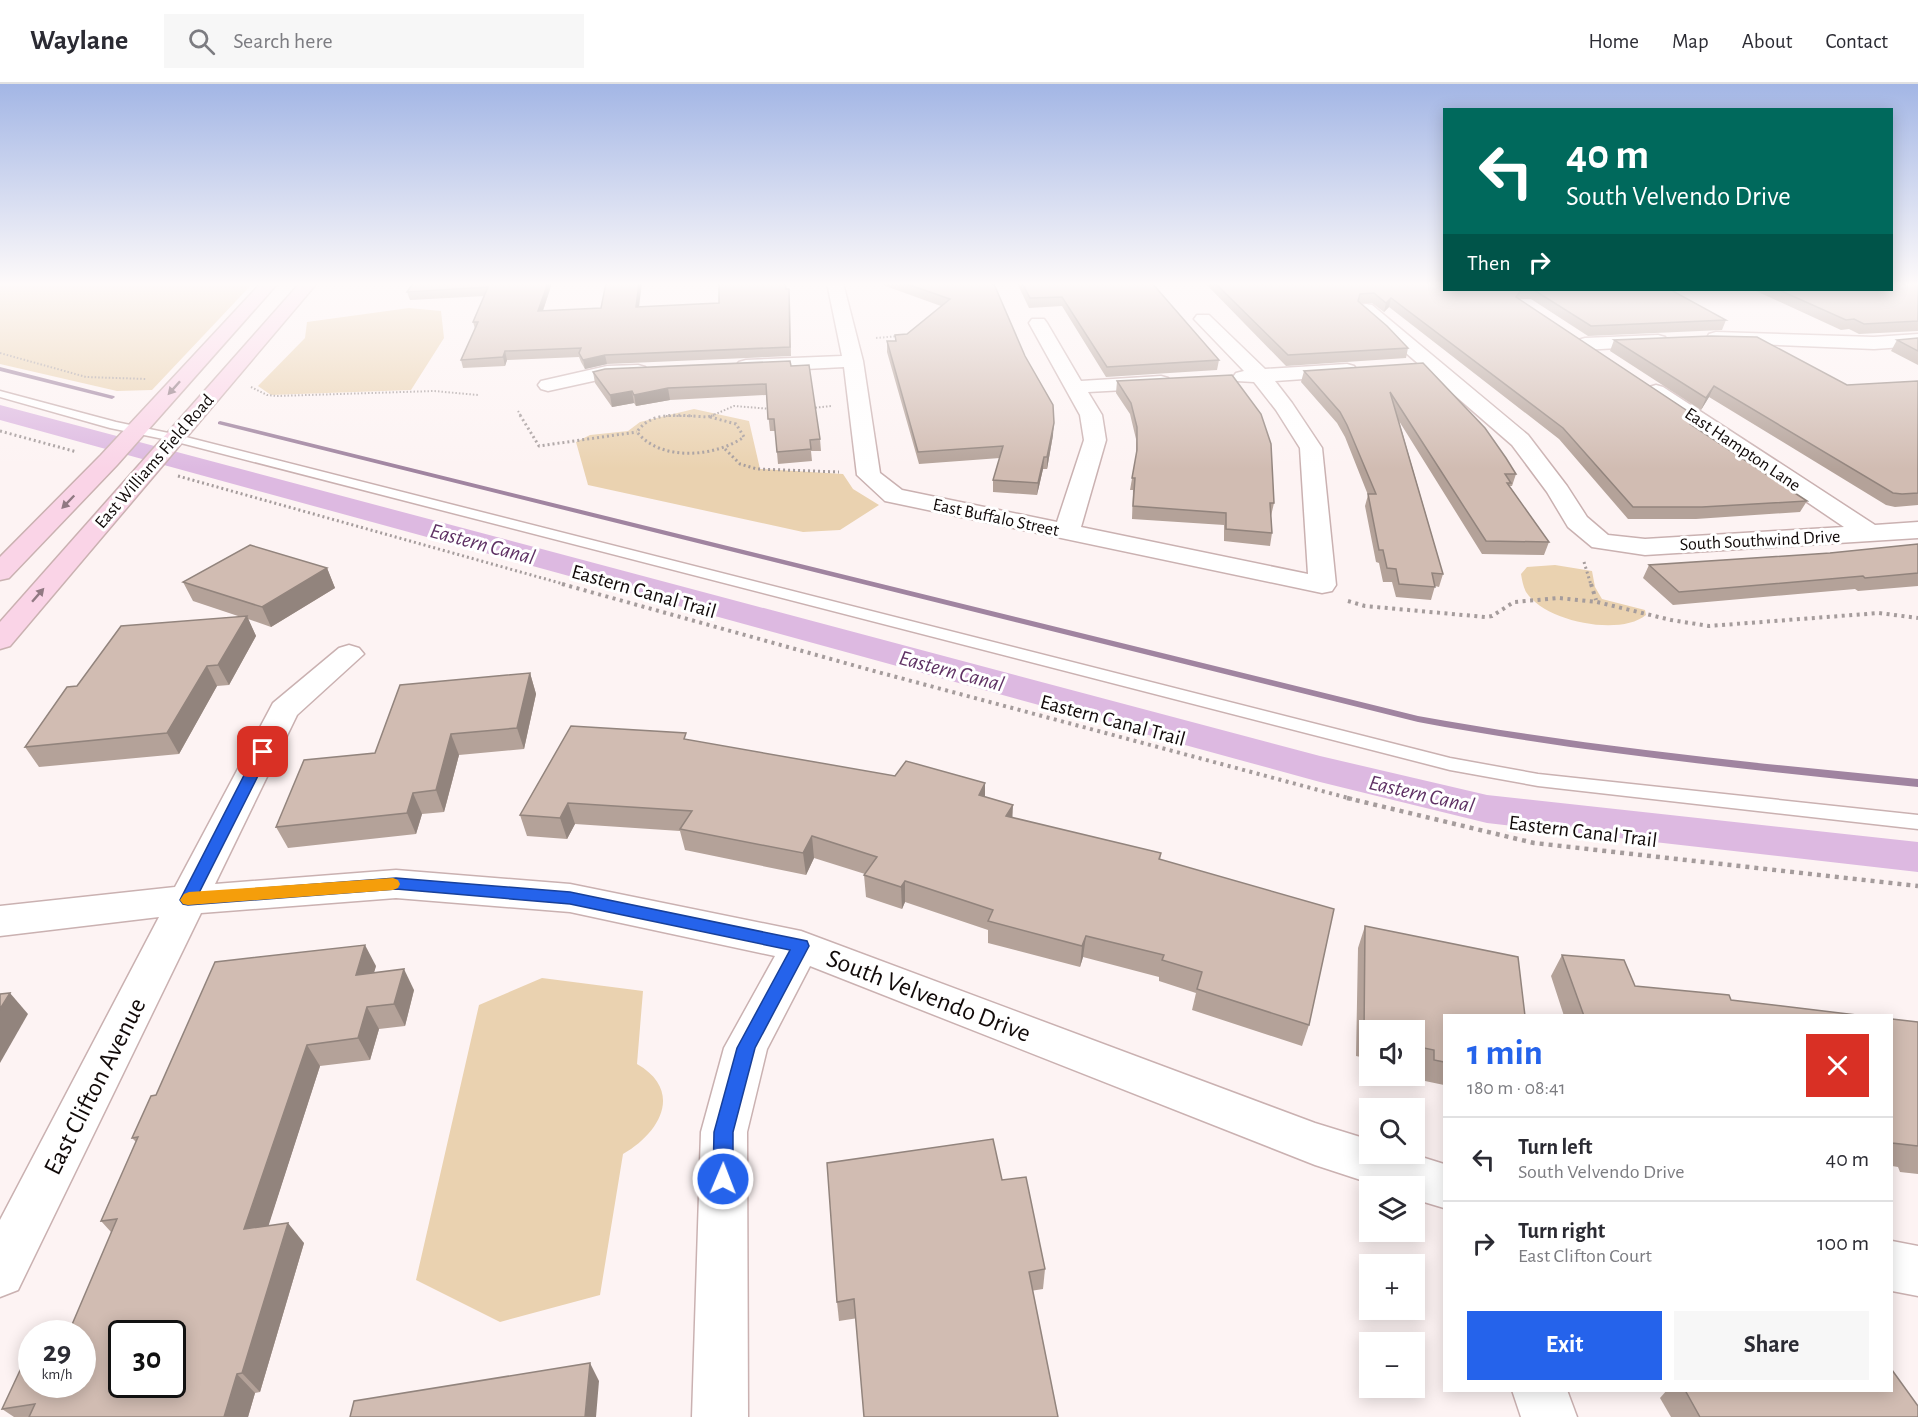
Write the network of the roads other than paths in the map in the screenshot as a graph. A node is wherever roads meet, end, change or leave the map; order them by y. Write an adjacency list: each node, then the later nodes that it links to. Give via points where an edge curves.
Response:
1 (213, 345): 22 (main road, East Williams Field Road, one-way to 22)
2 (255, 345): 23 (main road, East Williams Field Road)
3 (849, 345): 8 (street, East Buffalo Street)
4 (1051, 345): 20 (street)
5 (1229, 345): 15 (street)
6 (1410, 345): 10 (street)
7 (1586, 345): 9 (street)
8 (853, 361): 12 (street); 25 (street, East Buffalo Street, via 869,475 894,496)
9 (1615, 364)
10 (1434, 365): 11 (street); 26 (street, South Southwind Drive, via 1520,440 1558,490 1592,550)
11 (1411, 366)
12 (723, 367)
13 (1364, 369): 15 (street)
14 (653, 370): 19 (street, via 607,372)
15 (1260, 376): 17 (street); 25 (street, East Buffalo Street, via 1285,406 1311,448 1332,592)
16 (1634, 377): 26 (street, East Hampton Lane)
17 (1226, 378)
18 (1180, 381): 20 (street)
19 (548, 385)
20 (1076, 387): 25 (street, via 1091,415 1095,440)
21 (0, 394): 22 (lane)
22 (136, 430): 23 (lane); 27 (main road, East Williams Field Road, one-way to 27)
23 (174, 438): 28 (main road, East Williams Field Road, one-way to 23); 30 (lane, via 1450,765 1538,780)
24 (1918, 530): 26 (street, South Southwind Drive)
25 (1067, 532)
26 (1871, 534)
27 (0, 572)
28 (0, 640)
29 (349, 654): 31 (street, East Clifton Avenue, via 284,710)
30 (1918, 822)
31 (188, 900): 32 (street, South Velvendo Drive); 33 (street, South Velvendo Drive, via 396,884 570,898); 37 (street, East Clifton Avenue)
32 (0, 921)
33 (801, 946): 34 (street, South Velvendo Drive, via 1315,1144); 39 (street, via 746,1048 724,1132)
34 (1443, 1186)
35 (1893, 1266): 36 (street)
36 (1918, 1271)
37 (0, 1272)
38 (1540, 1392): 40 (street)
39 (720, 1417)
40 (1549, 1417)

